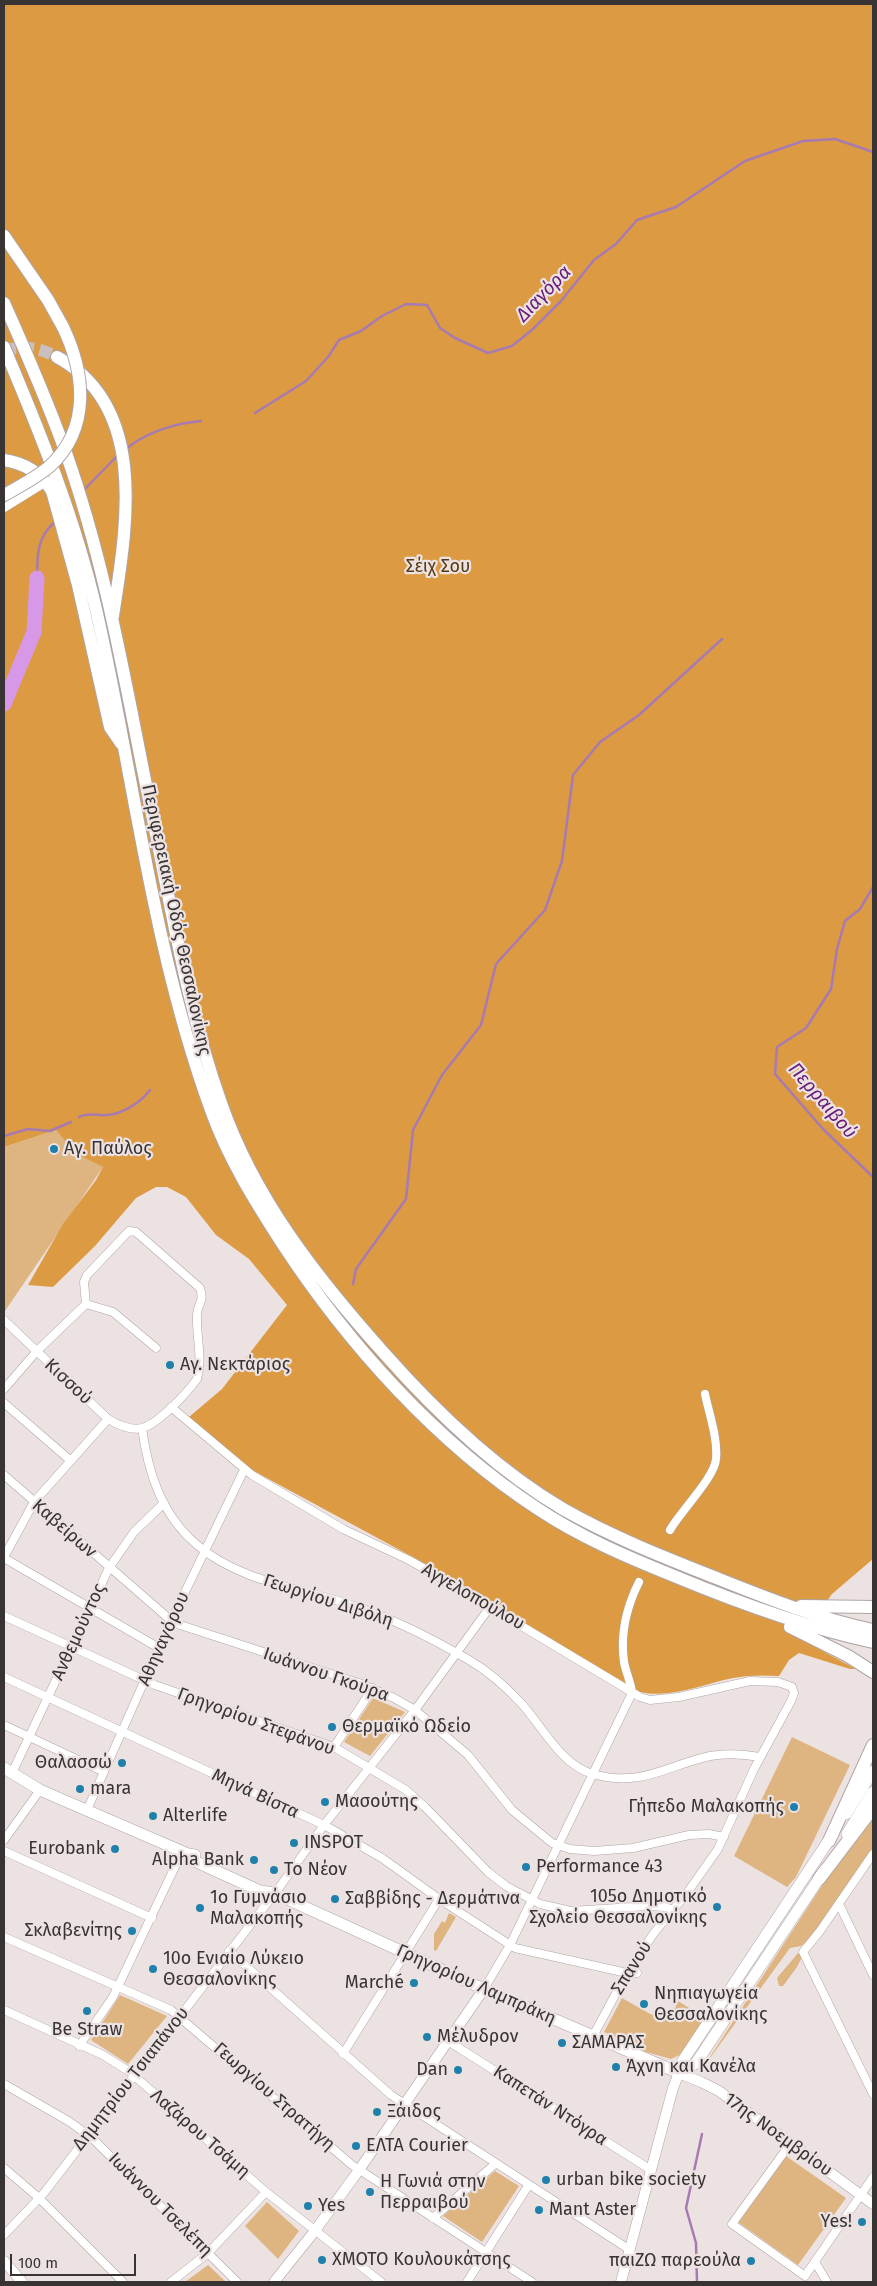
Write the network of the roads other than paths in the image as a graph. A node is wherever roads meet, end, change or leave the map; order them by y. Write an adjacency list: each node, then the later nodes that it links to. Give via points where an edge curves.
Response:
1 (4, 236): 8 (highway, bridge, via 63,327 81,382 81,401 75,427 65,448 39,474)
2 (4, 303): 10 (highway, Περιφερειακή Οδός Θεσσαλονίκης, via 74,478)
3 (4, 348): 7 (highway, Περιφερειακή Οδός Θεσσαλονίκης)
4 (57, 356): 10 (highway, via 93,387 112,418 120,440 124,474 124,543)
5 (4, 460): 6 (highway, via 28,468)
6 (46, 482): 7 (highway); 9 (street)
7 (57, 492): 31 (highway, Περιφερειακή Οδός Θεσσαλονίκης, via 96,610 167,960 212,1112 249,1190 315,1292 358,1345 464,1452 514,1492 562,1524 634,1560)
8 (4, 495)
9 (4, 508)
10 (112, 623): 32 (highway, Περιφερειακή Οδός Θεσσαλονίκης, via 202,1047 246,1162 268,1203 312,1269 398,1370 476,1445 520,1480 561,1507 617,1536)
11 (86, 1304): 13 (street, via 113,1312); 14 (street); 18 (street, via 84,1282 87,1275 129,1231 136,1232 200,1288 203,1300 197,1312 198,1376)
12 (4, 1320): 14 (street, Κισσού)
13 (156, 1348)
14 (37, 1351): 15 (street); 19 (street, Κισσού)
15 (4, 1389)
16 (705, 1394): 26 (street, via 716,1460 707,1479)
17 (4, 1403): 21 (street)
18 (171, 1407): 20 (street); 22 (street, Αγγελοπούλου)
19 (108, 1419): 20 (street, Κισσού, via 125,1427); 21 (street)
20 (142, 1428): 25 (street, Γεωργίου Διβόλη, via 148,1468)
21 (71, 1461): 24 (street)
22 (244, 1470): 27 (street, Αθηναγόρου); 33 (street, Αγγελοπούλου)
23 (4, 1475): 24 (street, Καβείρων)
24 (34, 1502): 28 (street); 29 (street, Καβείρων)
25 (164, 1503): 27 (street, Γεωργίου Διβόλη, via 188,1536); 29 (street, Ανθεμούντος, via 134,1532)
26 (670, 1530)
27 (204, 1551): 37 (street, Αθηναγόρου); 42 (street, Γεωργίου Διβόλη, via 258,1577 382,1616)
28 (4, 1558): 35 (street)
29 (109, 1568): 35 (street, Ανθεμούντος); 37 (street, Καβείρων)
30 (638, 1582): 47 (street, via 625,1619 624,1664)
31 (746, 1604): 39 (highway, Περιφερειακή Οδός Θεσσαλονίκης, via 807,1626); 43 (highway)
32 (788, 1606): 34 (highway); 38 (highway, Περιφερειακή Οδός Θεσσαλονίκης)
33 (490, 1607): 42 (street, Δημητρίου Τσιαπάνου); 47 (street, Αγγελοπούλου)
34 (873, 1607)
35 (90, 1608): 40 (street, Ανθεμούντος); 41 (street)
36 (4, 1616): 40 (street, Γρηγορίου Στεφάνου)
37 (171, 1621): 41 (street, Αθηναγόρου); 46 (street, Ιωάννου Γκούρα)
38 (873, 1630)
39 (873, 1642)
40 (72, 1647): 45 (street, Γρηγορίου Στεφάνου); 49 (street, Ανθεμούντος)
41 (159, 1648): 45 (street, Αθηναγόρου)
42 (457, 1653): 50 (street, Δημητρίου Τσιαπάνου); 61 (street, Γεωργίου Διβόλη, via 502,1684 527,1709 567,1759)
43 (873, 1672)
44 (4, 1677): 49 (street, Μηνά Βίστα)
45 (145, 1681): 52 (street, Αθηναγόρου); 55 (street, Γρηγορίου Στεφάνου)
46 (372, 1688): 50 (street, Ιωάννου Γκούρα); 55 (street)
47 (632, 1693): 48 (street, Αγγελοπούλου, via 645,1699 670,1698 729,1684 760,1681 789,1685); 61 (street)
48 (794, 1695): 56 (street, Σπανού)
49 (49, 1698): 52 (street, Μηνά Βίστα); 53 (street, Ανθεμούντος)
50 (415, 1710): 57 (street, Δημητρίου Τσιαπάνου); 70 (street, Ιωάννου Γκούρα, via 468,1755 518,1816)
51 (4, 1725): 53 (street)
52 (122, 1733): 60 (street, Αθηναγόρου); 66 (street, Μηνά Βίστα)
53 (30, 1737): 58 (street, Ανθεμούντος); 60 (street)
54 (873, 1745): 69 (highway)
55 (334, 1747): 57 (street, Γρηγορίου Στεφάνου)
56 (760, 1757): 61 (street, Γεωργίου Διβόλη, via 716,1755 658,1774 632,1778); 67 (street, Σπανού)
57 (370, 1767): 66 (street, Δημητρίου Τσιαπάνου); 77 (street, Γρηγορίου Στεφάνου, via 416,1798 494,1877)
58 (8, 1771): 62 (main road, Γρηγορίου Λαμπράκη)
59 (873, 1771): 69 (main road)
60 (104, 1772): 65 (street, Αθηναγόρου)
61 (591, 1774): 70 (street)
62 (40, 1790): 65 (main road, Γρηγορίου Λαμπράκη); 68 (street)
63 (873, 1792): 74 (main road)
64 (873, 1808): 74 (highway)
65 (87, 1810): 72 (main road, Γρηγορίου Λαμπράκη)
66 (324, 1825): 75 (street, Δημητρίου Τσιαπάνου); 76 (street, Μηνά Βίστα, via 382,1858)
67 (724, 1838): 70 (street, Ιωάννου Γκούρα, via 709,1834 689,1835 633,1848 594,1851); 79 (street, Σπανού)
68 (4, 1840)
69 (828, 1841): 96 (main road, via 682,2062)
70 (558, 1846): 77 (street)
71 (4, 1851): 80 (street)
72 (185, 1853): 75 (main road, Γρηγορίου Λαμπράκη, via 264,1885); 80 (street)
73 (872, 1858): 78 (street)
74 (819, 1879): 96 (main road, via 696,2062)
75 (274, 1893): 83 (street, Δημητρίου Τσιαπάνου); 84 (main road, Γρηγορίου Λαμπράκη)
76 (440, 1899): 82 (street, Μηνά Βίστα); 84 (street)
77 (532, 1900): 79 (street, Γρηγορίου Στεφάνου, via 550,1908 571,1911 648,1906); 82 (street)
78 (839, 1904): 87 (street); 99 (street, via 803,1952)
79 (674, 1910): 85 (street, Σπανού)
80 (152, 1918): 88 (street)
81 (4, 1937): 88 (street, Γεωργίου Στρατήγη)
82 (510, 1945): 85 (street, Μηνά Βίστα); 89 (street)
83 (229, 1951): 91 (street, Δημητρίου Τσιαπάνου); 95 (street)
84 (406, 1954): 89 (main road, Γρηγορίου Λαμπράκη); 95 (street)
85 (627, 1973): 86 (street, Μηνά Βίστα); 92 (street, Σπανού)
86 (637, 1973)
87 (873, 1975)
88 (118, 1987): 91 (street, Γεωργίου Στρατήγη); 94 (street)
89 (484, 1989): 92 (main road, Γρηγορίου Λαμπράκη); 93 (street)
90 (4, 2010): 94 (street, Λαζάρου Τσάμη)
91 (180, 2016): 97 (street, Δημητρίου Τσιαπάνου); 105 (street, Γεωργίου Στρατήγη)
92 (593, 2036): 96 (main road, Γρηγορίου Λαμπράκη)
93 (448, 2041): 100 (street); 106 (street, Καπετάν Ντόγρα)
94 (80, 2046): 97 (street, Λαζάρου Τσάμη)
95 (343, 2054): 100 (street)
96 (679, 2073): 102 (street, 17ης Νοεμβρίου, via 719,2091); 106 (street)
97 (133, 2075): 101 (street, Δημητρίου Τσιαπάνου); 109 (street, Λαζάρου Τσάμη)
98 (4, 2084): 101 (street, Ιωάννου Τσελέπη)
99 (873, 2094)
100 (403, 2104): 103 (street); 105 (street)
101 (88, 2135): 111 (street, Δημητρίου Τσιαπάνου); 117 (street, Ιωάννου Τσελέπη)
102 (790, 2144): 110 (street, 17ης Νοεμβρίου); 120 (street, via 732,2224 805,2276)
103 (495, 2164): 108 (street); 113 (street)
104 (4, 2168): 111 (street)
105 (359, 2170): 113 (street, Γεωργίου Στρατήγη); 114 (street)
106 (651, 2170): 116 (street)
107 (873, 2177): 110 (street)
108 (528, 2186): 116 (street); 118 (street)
109 (266, 2192): 114 (street, Λαζάρου Τσάμη); 117 (street)
110 (860, 2195): 112 (street, 17ης Νοεμβρίου); 120 (street)
111 (39, 2198): 115 (street, Δημητρίου Τσιαπάνου); 122 (street)
112 (873, 2204)
113 (433, 2218): 118 (street, Γεωργίου Στρατήγη)
114 (314, 2232): 125 (street); 126 (street, Λαζάρου Τσάμη)
115 (4, 2235)
116 (630, 2250): 129 (street)
117 (208, 2253): 123 (street); 124 (street, Ιωάννου Τσελέπη)
118 (487, 2253): 127 (street); 128 (street, Γεωργίου Στρατήγη)
119 (4, 2261): 121 (street)
120 (815, 2262): 130 (street)
121 (22, 2282)
122 (123, 2282)
123 (172, 2282)
124 (237, 2282)
125 (274, 2282)
126 (380, 2282)
127 (467, 2282)
128 (532, 2282)
129 (621, 2282)
130 (827, 2282)

